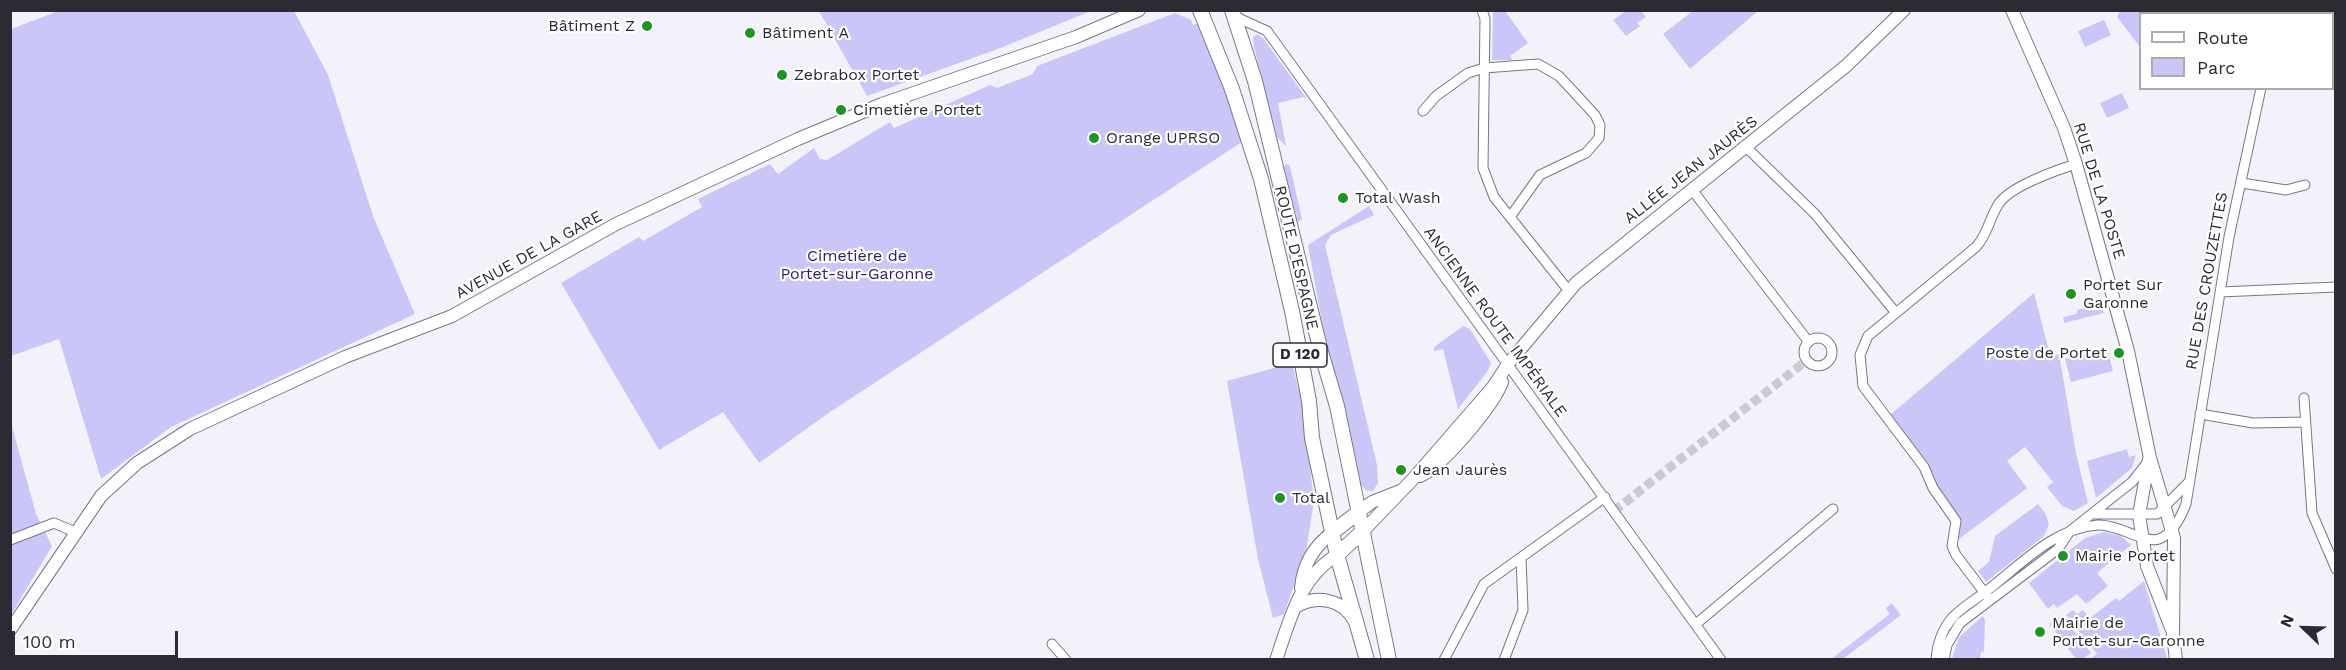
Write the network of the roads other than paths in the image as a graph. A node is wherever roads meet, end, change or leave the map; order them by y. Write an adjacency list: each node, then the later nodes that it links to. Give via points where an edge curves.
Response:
1 (1139, 10): 37 (street, AVENUE DE LA GARE, via 1076,37 882,104 798,139 616,224 452,316 345,357 190,429 137,463 101,496)
2 (1200, 10): 38 (main road, ROUTE D'ESPAGNE / D 120, via 1232,89 1261,179 1292,311 1312,438)
3 (1482, 10): 7 (street)
4 (1904, 10): 10 (street, ALLÉE JEAN JAURÈS, via 1846,66)
5 (2012, 10): 11 (street, RUE DE LA POSTE)
6 (1233, 13): 21 (street, ANCIENNE ROUTE IMPÉRIALE, via 1267,31); 31 (main road, ROUTE D'ESPAGNE / D 120, via 1255,81)
7 (1484, 68): 9 (street, via 1468,73 1436,96); 15 (street, via 1483,168 1494,197); 15 (street, via 1538,64 1559,76 1595,115 1599,126 1599,138 1586,153 1540,175)
8 (2261, 90): 12 (street, RUE DES CROUZETTES)
9 (1423, 111)
10 (1747, 148): 14 (street, ALLÉE JEAN JAURÈS); 19 (street, via 1815,214)
11 (2076, 164): 19 (street, via 2040,176 1999,202 1986,236 1976,247); 25 (street, RUE DE LA POSTE, via 2128,351)
12 (2242, 183): 13 (street, via 2286,190); 18 (street, RUE DES CROUZETTES)
13 (2306, 185)
14 (1693, 191): 17 (street, ALLÉE JEAN JAURÈS); 20 (street)
15 (1510, 217): 17 (street)
16 (2336, 286): 18 (street)
17 (1569, 291): 21 (street, ALLÉE JEAN JAURÈS)
18 (2220, 292): 23 (street, RUE DES CROUZETTES)
19 (1896, 313): 46 (street, via 1863,344 1862,379 1924,467 1956,521 1956,555)
20 (1808, 341)
21 (1508, 364): 27 (street, ALLÉE JEAN JAURÈS, via 1493,387); 28 (street, ANCIENNE ROUTE IMPÉRIALE)
22 (2304, 398): 24 (street)
23 (2200, 414): 24 (street, via 2253,423); 26 (street, RUE DES CROUZETTES)
24 (2304, 422): 42 (street, via 2312,513)
25 (2150, 458): 29 (street, RUE DE LA POSTE); 32 (street, RUE DE LA POSTE); 33 (street, via 2132,482)
26 (2190, 481): 29 (street); 35 (street, RUE DES CROUZETTES, via 2180,521)
27 (1401, 490): 31 (street, ALLÉE JEAN JAURÈS); 34 (street, ALLÉE JEAN JAURÈS)
28 (1605, 497): 43 (street); 48 (street, ANCIENNE ROUTE IMPÉRIALE)
29 (2164, 508): 32 (street, via 2157,514); 35 (street, RUE DE LA POSTE)
30 (1833, 509): 48 (street)
31 (1360, 511): 34 (main road, ROUTE D'ESPAGNE / D 120); 38 (main road)
32 (2139, 514): 33 (street); 39 (street, RUE DE LA POSTE)
33 (2090, 515): 36 (street)
34 (1364, 530): 41 (main road); 56 (main road, ROUTE D'ESPAGNE / D 120)
35 (2171, 530): 39 (street, via 2153,541); 51 (street)
36 (2070, 531): 39 (street, via 2112,526); 46 (street, via 2058,549)
37 (75, 532): 40 (street, via 54,523); 50 (street, AVENUE DE LA GARE)
38 (1333, 532): 41 (main road, ROUTE D'ESPAGNE / D 120); 45 (street, via 1310,556 1302,575)
39 (2144, 538): 51 (street, via 2147,566)
40 (10, 540)
41 (1337, 555): 45 (street, via 1319,568); 49 (main road, ROUTE D'ESPAGNE / D 120)
42 (2333, 557): 44 (street)
43 (1521, 558): 57 (street, via 1484,584); 58 (street, via 1523,610)
44 (2336, 569)
45 (1301, 592): 47 (street)
46 (1987, 596): 60 (street, via 1953,617 1938,643); 61 (street, via 1960,623 1947,645)
47 (1295, 607): 49 (street, via 1315,599 1329,600 1350,613); 54 (street)
48 (1696, 624): 59 (street, ANCIENNE ROUTE IMPÉRIALE)
49 (1358, 626): 55 (main road, ROUTE D'ESPAGNE / D 120)
50 (10, 630)
51 (2173, 634): 62 (street)
52 (1052, 644): 53 (street)
53 (1066, 660)
54 (1276, 660)
55 (1367, 660)
56 (1389, 660)
57 (1444, 660)
58 (1504, 660)
59 (1721, 660)
60 (1936, 660)
61 (1944, 660)
62 (2176, 660)

